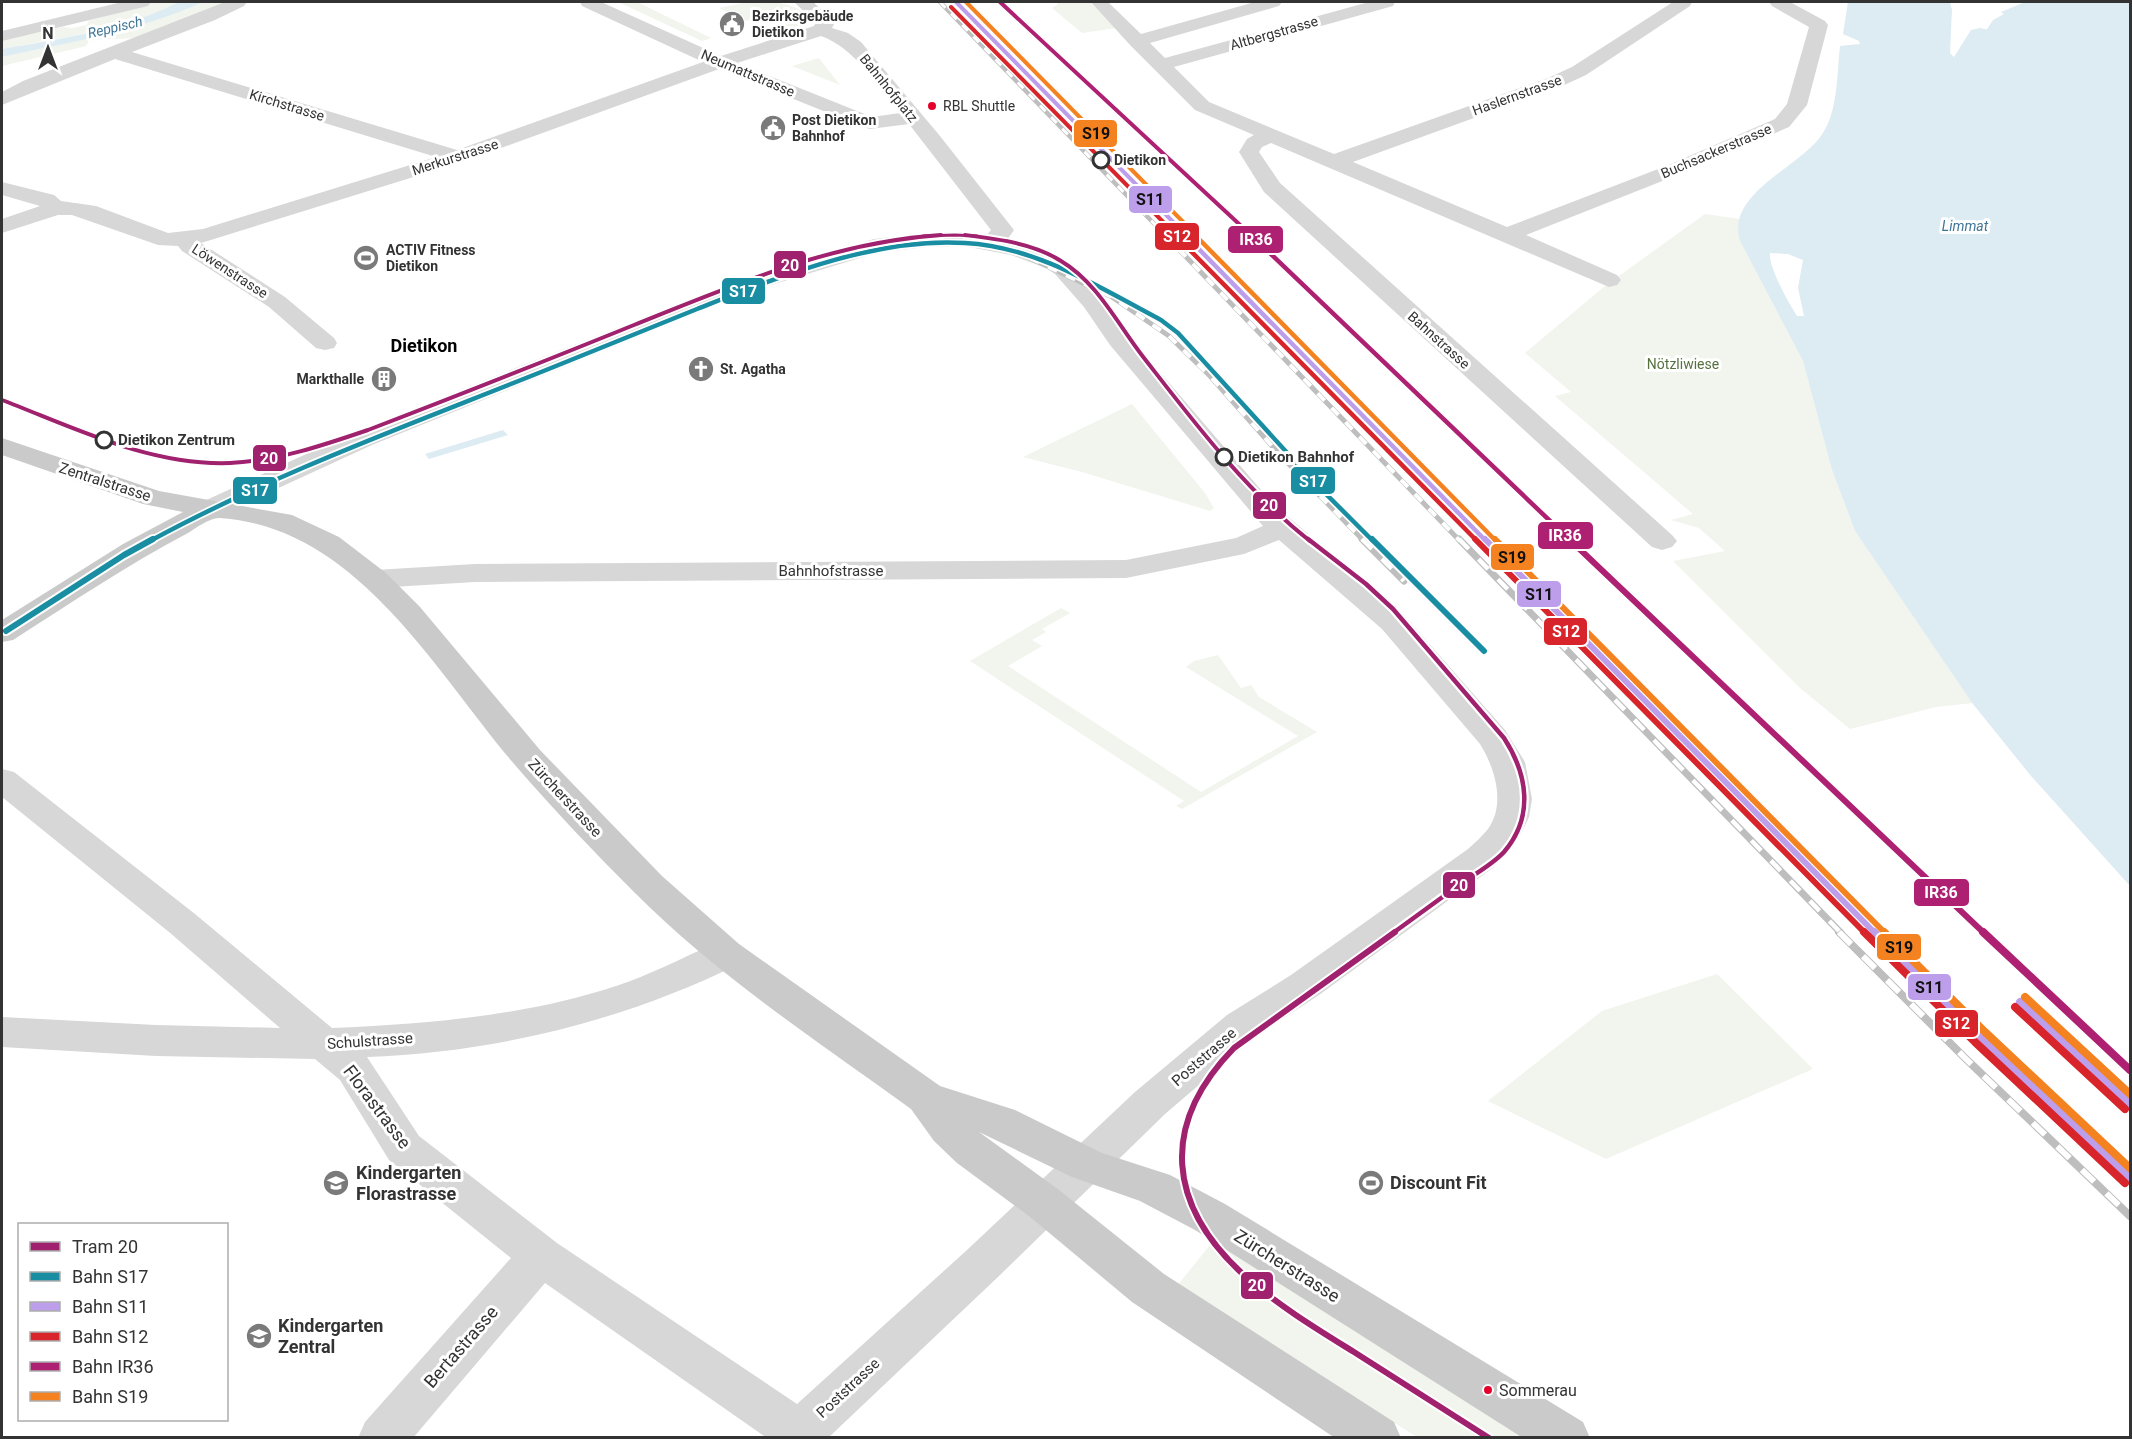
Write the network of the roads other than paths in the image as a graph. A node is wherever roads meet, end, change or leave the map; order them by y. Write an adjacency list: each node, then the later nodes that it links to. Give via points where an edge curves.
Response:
1 (142, 2): 11 (street)
2 (238, 2): 13 (street)
3 (588, 2): 14 (street, Neumattstrasse)
4 (803, 2): 10 (street, via 826,22)
5 (1100, 2): 12 (street)
6 (1273, 2): 12 (street)
7 (1387, 2): 15 (street, Altbergstrasse)
8 (1684, 2): 20 (street, Haslernstrasse, via 1556,82)
9 (1778, 2): 24 (street, Buchsackerstrasse, via 1819,25 1797,105 1782,123)
10 (821, 30): 14 (street); 17 (street, Bahnhofplatz, via 854,46)
11 (2, 36)
12 (1136, 41): 15 (street)
13 (115, 53): 16 (street); 19 (street, Kirchstrasse)
14 (720, 63): 17 (street, Neumattstrasse, via 870,123); 19 (street, Merkurstrasse)
15 (1161, 65): 18 (street, via 1202,106)
16 (2, 99)
17 (913, 117): 26 (street, Bahnhofplatz, via 1003,231)
18 (1272, 135): 20 (street); 32 (street, Bahnstrasse, via 1254,143 1249,152 1272,187)
19 (458, 157): 25 (street, Merkurstrasse)
20 (1336, 161): 24 (street)
21 (2, 188): 22 (street, via 46,200)
22 (56, 208): 23 (street); 25 (street, Löwenstrasse, via 88,211 158,238)
23 (2, 226)
24 (1507, 235): 27 (street)
25 (185, 239): 28 (street, Löwenstrasse, via 277,302)
26 (993, 243): 30 (street, via 964,239 874,246 743,286 362,438); 31 (street, via 1034,254 1069,275 1134,358)
27 (1609, 280)
28 (325, 343)
29 (2, 446): 30 (main road, Zentralstrasse, via 153,498)
30 (212, 508): 33 (main road, Zürcherstrasse, via 299,527 329,543); 34 (main road, via 133,550)
31 (1282, 528): 33 (street, Bahnhofstrasse, via 1244,545 1126,569 475,573); 40 (street, Poststrasse, via 1393,622 1493,738 1508,762 1514,782 1510,817 1503,834 1481,858 1305,985 1241,1026 1150,1103)
32 (1662, 541)
33 (375, 579): 36 (main road, Zürcherstrasse, via 409,614 528,758 612,849)
34 (2, 633)
35 (2, 780): 38 (street, Florastrasse, via 182,924)
36 (726, 954): 38 (street, Schulstrasse, via 618,1000 511,1027); 39 (main road, Zürcherstrasse)
37 (2, 1032): 38 (street, Schulstrasse)
38 (322, 1044): 42 (street, Florastrasse, via 354,1069 404,1148)
39 (926, 1098): 40 (main road, Zürcherstrasse, via 1000,1122); 41 (main road, Zürcherstrasse, via 972,1151)
40 (1087, 1165): 41 (street, Poststrasse); 46 (main road, Zürcherstrasse, via 1155,1188 1210,1218)
41 (1044, 1203): 43 (street, Poststrasse); 45 (main road, Zürcherstrasse, via 1148,1288)
42 (541, 1256): 43 (street, Florastrasse, via 769,1410); 44 (street, Bertastrasse)
43 (796, 1436)
44 (382, 1437)
45 (1377, 1437)
46 (1566, 1437)

